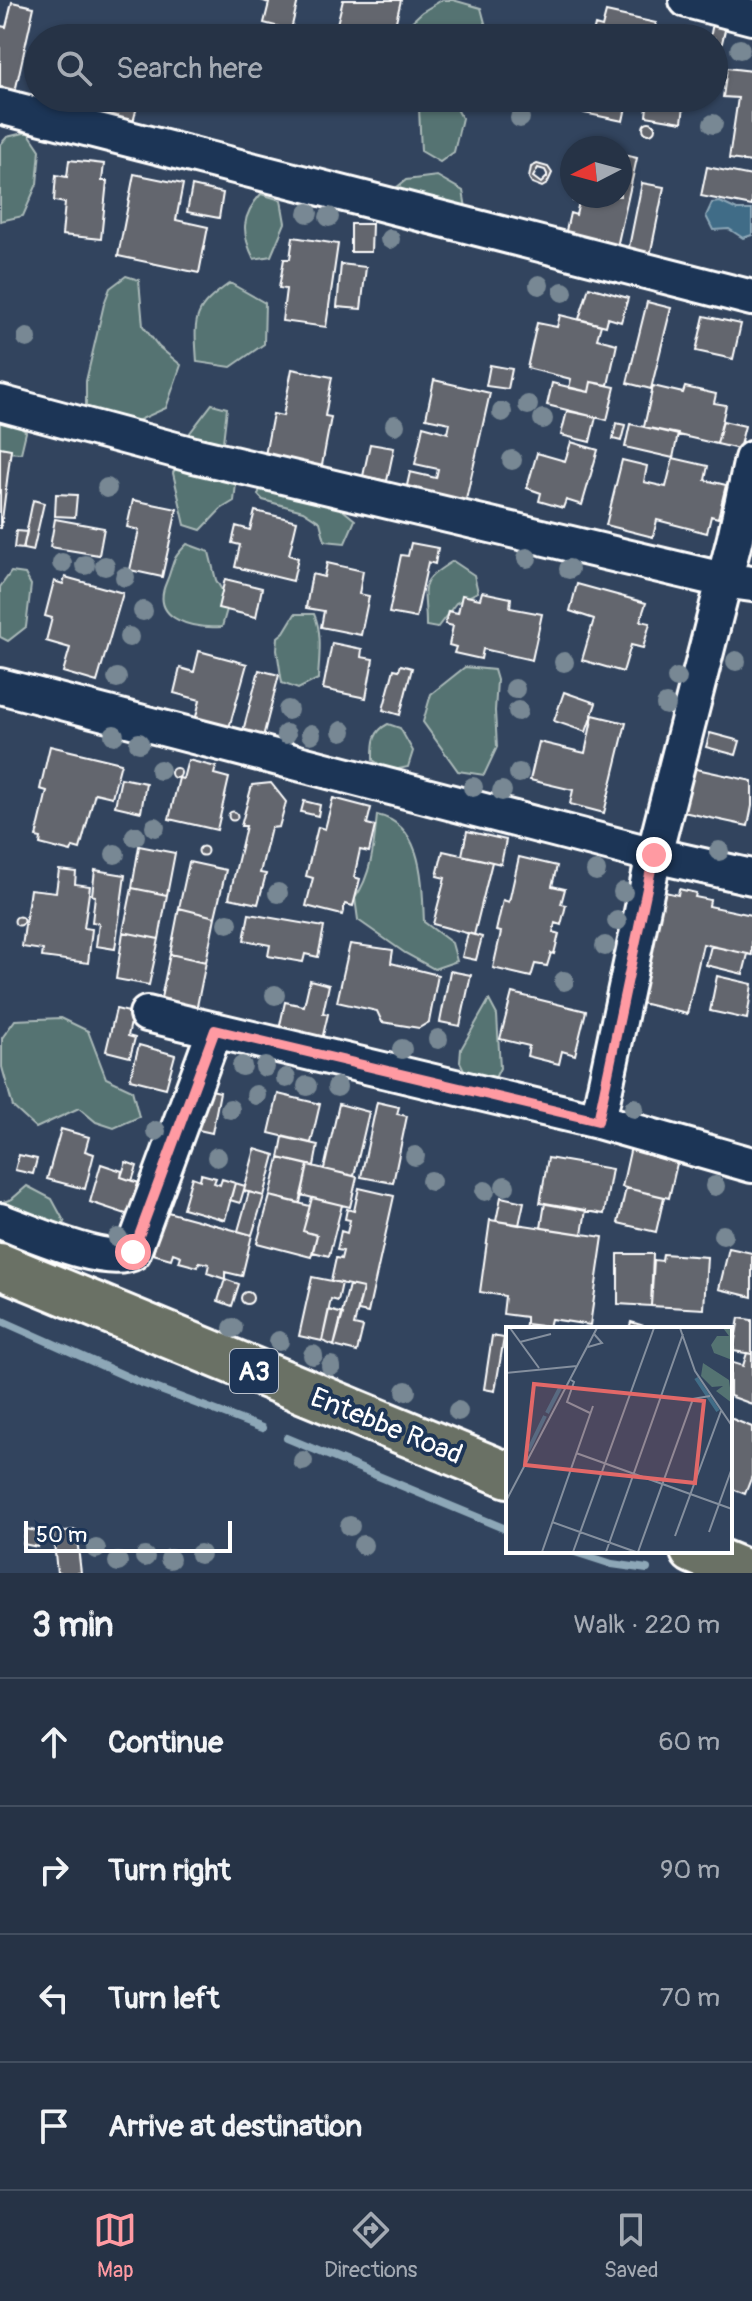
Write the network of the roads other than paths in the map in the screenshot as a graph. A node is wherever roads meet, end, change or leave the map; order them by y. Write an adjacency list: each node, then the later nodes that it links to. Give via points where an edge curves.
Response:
1 (687, 0): 2 (street)
2 (752, 17)
3 (0, 106): 4 (street)
4 (752, 298)
5 (0, 403): 7 (street, via 194,455)
6 (752, 459): 7 (street, via 735,538)
7 (738, 582): 9 (street)
8 (0, 686): 9 (street)
9 (654, 855): 10 (street); 13 (street)
10 (752, 877)
11 (147, 1014): 12 (street)
12 (215, 1030): 13 (street); 15 (street, via 133,1252 104,1257)
13 (598, 1121): 14 (street)
14 (752, 1165)
15 (0, 1221)
16 (0, 1266): 17 (main road, Entebbe Road / A3)
17 (506, 1474)
18 (698, 1553): 19 (main road)
19 (747, 1573)

